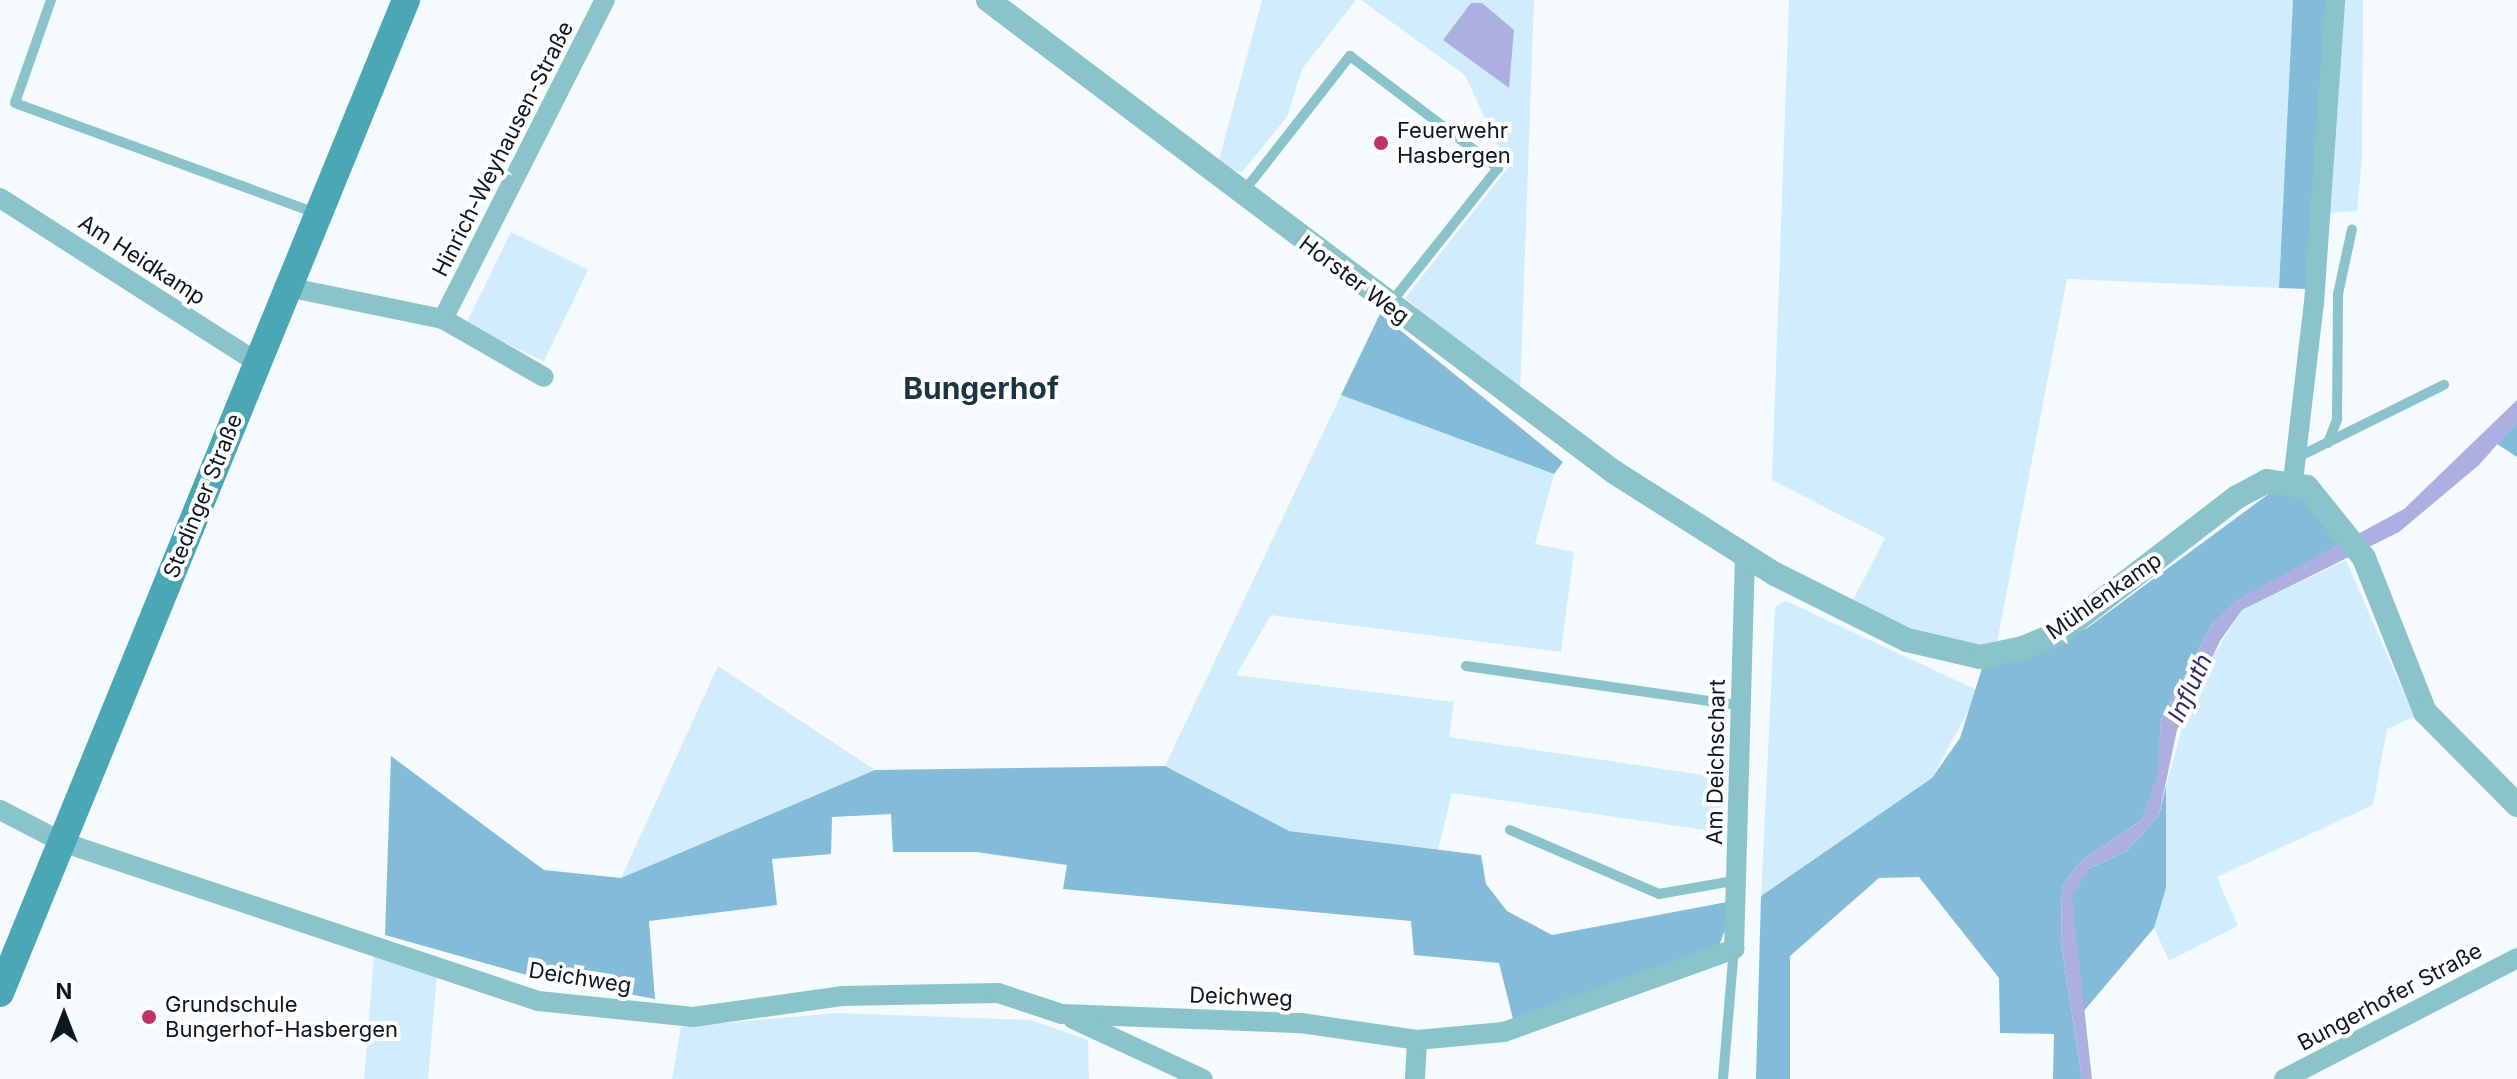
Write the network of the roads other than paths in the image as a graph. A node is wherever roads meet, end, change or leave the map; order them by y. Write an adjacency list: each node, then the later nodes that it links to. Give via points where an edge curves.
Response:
1 (51, 0): 8 (lane, via 15,103)
2 (406, 0): 8 (main road, Stedinger Straße)
3 (605, 0): 12 (street, Hinrich-Weyhausen-Straße)
4 (988, 0): 6 (street, Horster Weg)
5 (2335, 0): 17 (street)
6 (1241, 195): 11 (street, Horster Weg); 11 (lane, via 1350,56 1498,168)
7 (0, 198): 13 (street, Am Heidkamp)
8 (318, 214): 10 (main road, Stedinger Straße)
9 (2352, 229): 16 (lane, via 2338,294 2337,419)
10 (287, 287): 12 (street); 13 (main road, Stedinger Straße)
11 (1388, 305): 19 (street, Horster Weg, via 1614,472)
12 (443, 319): 14 (street)
13 (258, 363): 25 (main road, Stedinger Straße)
14 (544, 377)
15 (2444, 385): 16 (lane)
16 (2328, 443): 17 (lane)
17 (2298, 457): 18 (street)
18 (2293, 481): 19 (street, Mühlenkamp, via 2267,481 2237,497 2061,632 1980,657 1946,653 1875,627); 22 (street, via 2346,532 2364,558 2425,712)
19 (1738, 550): 21 (street, Am Deichschart)
20 (1466, 666): 21 (lane)
21 (1742, 706): 26 (street, Am Deichschart)
22 (2517, 805)
23 (0, 810): 25 (street)
24 (1510, 830): 26 (lane, via 1659,894)
25 (62, 842): 29 (main road, Stedinger Straße); 30 (street, Deichweg, via 538,1001 693,1017 842,996 998,993)
26 (1738, 880): 27 (street, Am Deichschart)
27 (1724, 953): 31 (street, Deichweg, via 1504,1032); 34 (lane)
28 (2517, 958): 35 (street, Bungerhofer Straße)
29 (0, 993)
30 (1062, 1014): 31 (street, Deichweg, via 1301,1023); 32 (street, Deichweg)
31 (1417, 1040): 33 (street)
32 (1203, 1079)
33 (1415, 1079)
34 (1723, 1079)
35 (2284, 1079)

